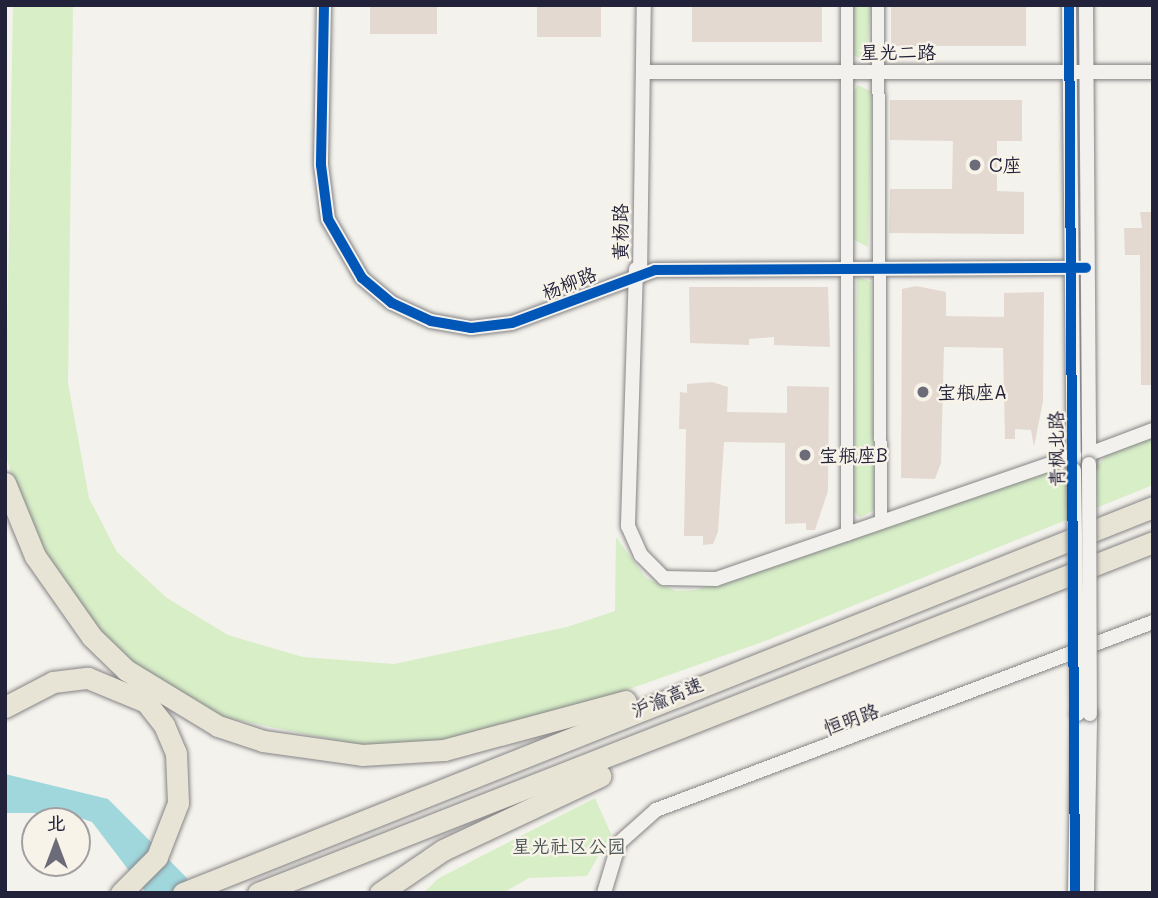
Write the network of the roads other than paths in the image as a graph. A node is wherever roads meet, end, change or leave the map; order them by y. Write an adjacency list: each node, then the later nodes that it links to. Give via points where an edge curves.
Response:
1 (324, 5): 18 (street, 杨柳路, via 324,202 341,249 377,292 431,321 481,328 531,317)
2 (332, 5): 18 (street, 杨柳路, via 331,201 348,246 383,287 433,313 492,319)
3 (644, 5): 9 (street, 黄杨路)
4 (847, 5): 10 (street)
5 (878, 5): 8 (street)
6 (1069, 5): 11 (street, 青枫北路)
7 (1086, 5): 12 (street, 青枫北路)
8 (878, 71): 10 (street, 星光二路); 11 (street, 星光二路); 15 (street)
9 (643, 72): 10 (street, 星光二路); 18 (street, 黄杨路)
10 (847, 72): 14 (street)
11 (1070, 72): 12 (street, 星光二路); 16 (street, 青枫北路)
12 (1086, 72): 13 (street, 星光二路); 17 (street, 青枫北路)
13 (1153, 72)
14 (847, 264): 15 (street, 杨柳路); 18 (street, 杨柳路); 24 (street)
15 (879, 264): 16 (street, 杨柳路); 23 (street)
16 (1071, 264): 17 (street, 杨柳路); 20 (street, 青枫北路)
17 (1086, 264): 20 (street, 青枫北路)
18 (637, 271): 24 (street, 黄杨路, via 634,543 664,578 698,582)
19 (1153, 430): 20 (street)
20 (1081, 461): 23 (street); 30 (street, 青枫北路, bridge)
21 (5, 483): 27 (highway, via 35,556 92,637 171,701 263,741 362,755 444,750)
22 (1153, 507): 27 (highway, 沪渝高速)
23 (881, 523): 24 (street)
24 (847, 535)
25 (1153, 542): 28 (highway, 沪渝高速)
26 (1153, 622): 35 (street, 恒明路, via 656,810 619,843)
27 (739, 668): 32 (highway, 沪渝高速)
28 (750, 705): 33 (highway, 沪渝高速); 34 (highway, via 443,850)
29 (5, 707): 31 (highway, via 53,682 88,678 146,702 176,753 178,803 157,857)
30 (1084, 714): 36 (street, 青枫北路); 37 (street, 青枫北路)
31 (121, 893)
32 (183, 893)
33 (258, 893)
34 (380, 893)
35 (604, 893)
36 (1075, 893)
37 (1087, 893)

